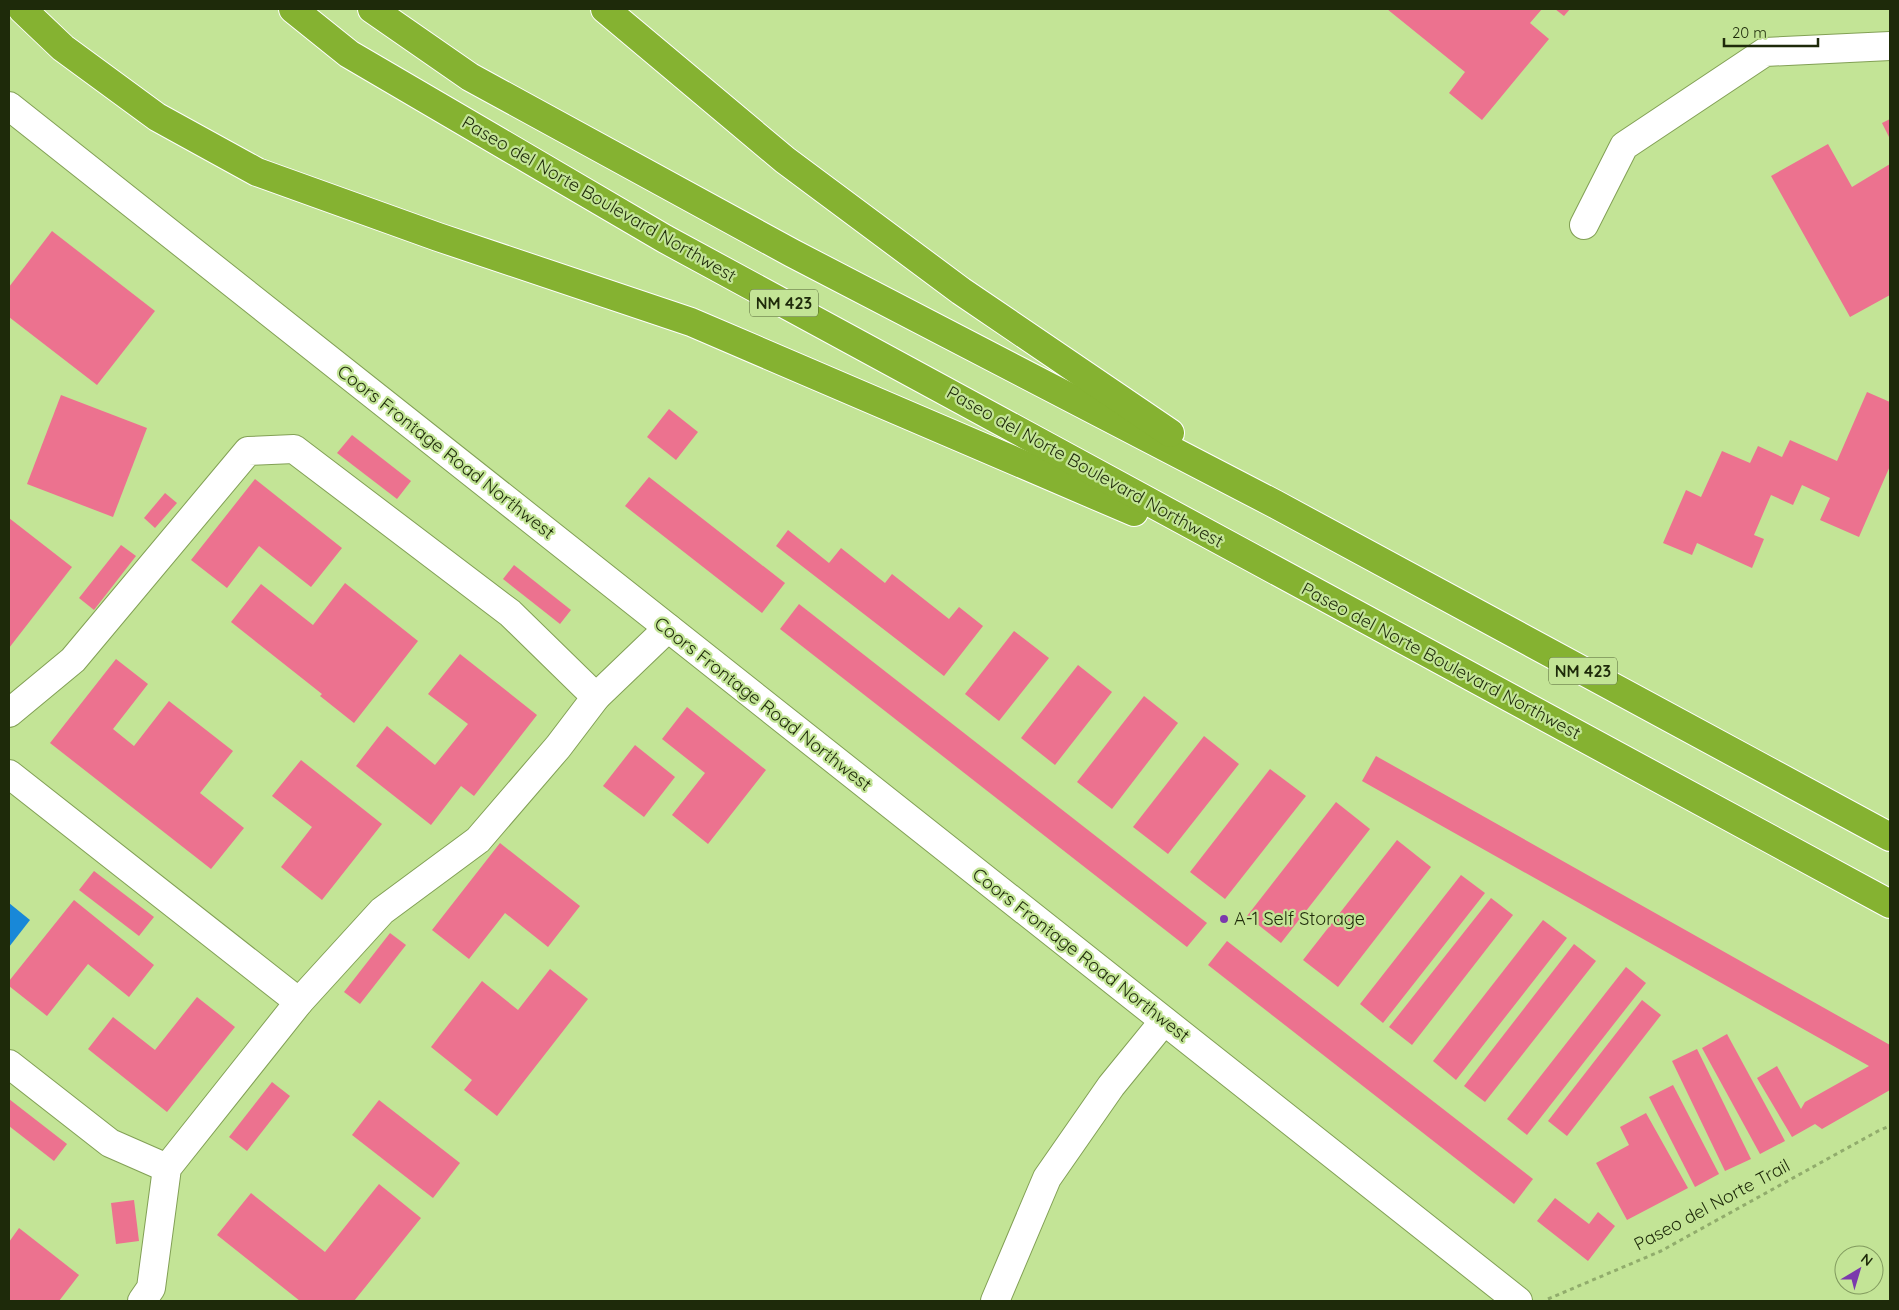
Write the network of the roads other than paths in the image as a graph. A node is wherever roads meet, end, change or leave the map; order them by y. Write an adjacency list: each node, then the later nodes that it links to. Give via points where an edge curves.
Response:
1 (22, 9): 9 (highway, via 63,48 157,117 257,172 691,322)
2 (293, 9): 9 (highway, Paseo del Norte Boulevard Northwest / NM 423, via 349,54 665,238)
3 (372, 9): 8 (highway, NM 423, via 470,77 792,253)
4 (605, 9): 8 (highway, via 785,160 961,291)
5 (1890, 46): 7 (street, via 1765,52 1624,146)
6 (9, 106): 10 (street, Coors Frontage Road Northwest)
7 (1584, 225)
8 (1275, 504): 14 (highway, NM 423)
9 (1287, 578): 15 (highway, Paseo del Norte Boulevard Northwest / NM 423)
10 (668, 628): 11 (street); 17 (street, Coors Frontage Road Northwest)
11 (596, 696): 12 (street, via 510,613 294,449 248,451 73,660); 16 (street, via 558,747 478,840 382,911)
12 (9, 713)
13 (9, 774): 16 (street)
14 (1890, 837)
15 (1890, 904)
16 (299, 1002): 19 (street)
17 (1164, 1021): 21 (street, via 1111,1086 1047,1178); 22 (street, Coors Frontage Road Northwest)
18 (9, 1064): 19 (street, via 110,1143)
19 (167, 1168): 20 (street, via 151,1288)
20 (142, 1301)
21 (995, 1301)
22 (1518, 1301)

